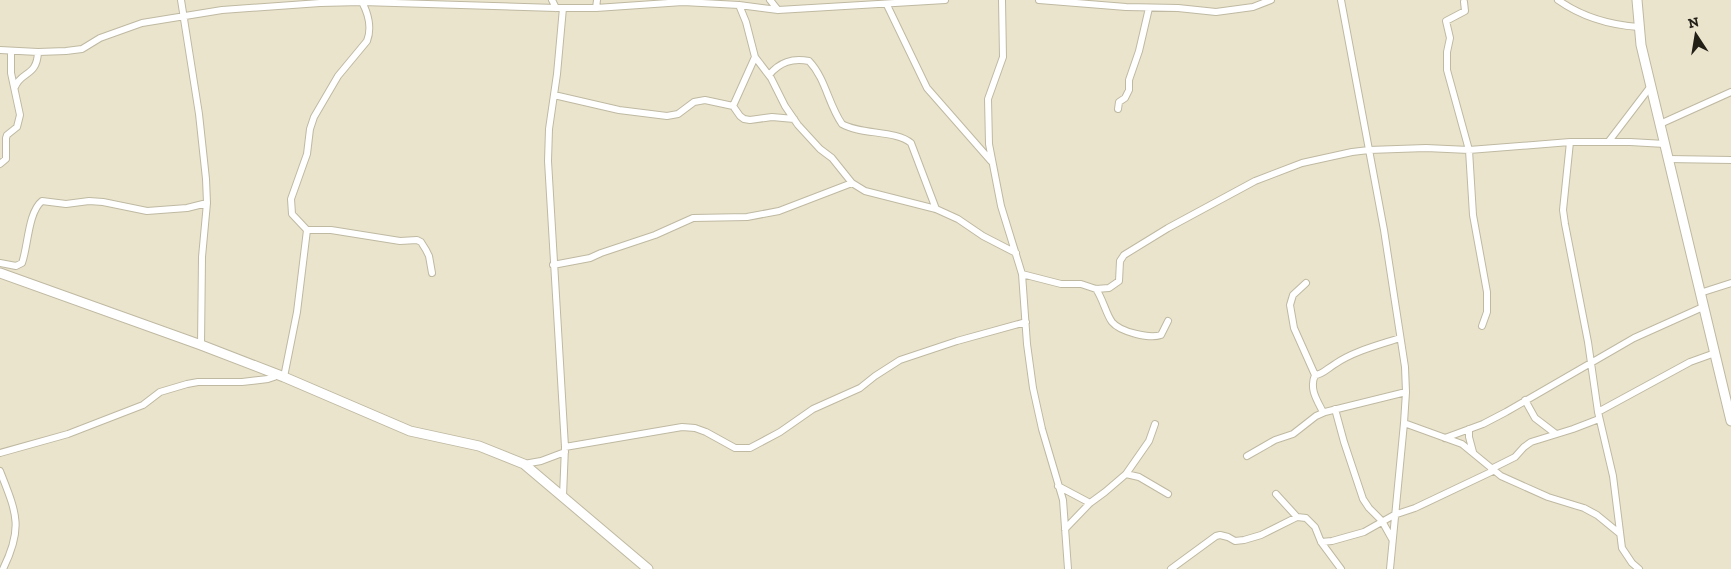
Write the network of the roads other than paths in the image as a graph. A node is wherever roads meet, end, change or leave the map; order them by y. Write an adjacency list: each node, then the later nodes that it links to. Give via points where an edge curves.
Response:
1 (181, 0): 22 (street)
2 (552, 0): 17 (street)
3 (597, 0): 19 (street)
4 (770, 0): 21 (street)
5 (945, 0): 14 (street)
6 (1002, 0): 45 (street, via 1003,57 988,99)
7 (1038, 0): 20 (street)
8 (1271, 0): 20 (street, via 1253,7 1216,12)
9 (1341, 0): 41 (street)
10 (1558, 0): 24 (street, via 1592,18)
11 (1637, 0): 24 (street)
12 (362, 2): 17 (street); 22 (street, via 222,10); 50 (street, via 368,17 369,36 338,76 314,117 307,154 291,199 292,214)
13 (1464, 2): 42 (street, via 1465,11 1448,18 1445,23 1450,38 1448,70)
14 (887, 4): 21 (street); 45 (street, via 927,88)
15 (739, 5): 16 (street); 19 (street, via 683,2); 23 (street)
16 (755, 7): 21 (street); 23 (street)
17 (556, 8): 18 (street)
18 (564, 8): 19 (street); 33 (street)
19 (596, 8)
20 (1149, 8): 35 (street, via 1129,90 1119,102)
21 (778, 10)
22 (184, 16): 27 (street, via 136,25 100,38 82,49); 48 (street, via 199,114)
23 (746, 22): 28 (street)
24 (1640, 28): 30 (street)
25 (0, 50): 26 (street)
26 (11, 51): 27 (street); 31 (street, via 11,74)
27 (38, 52): 31 (street, via 34,69)
28 (754, 57): 29 (street); 34 (street)
29 (769, 75): 36 (street); 49 (street, via 783,63 809,61 826,87 842,124 898,136 911,143)
30 (1651, 86): 37 (street); 39 (street)
31 (15, 87): 46 (street, via 20,120 7,135 6,159)
32 (1731, 92): 37 (street)
33 (554, 95): 34 (street, via 619,110 667,116 705,100); 53 (street, via 548,161)
34 (733, 106): 36 (street, via 744,119)
35 (1118, 109)
36 (794, 119): 47 (street)
37 (1660, 124): 40 (street)
38 (1570, 142): 39 (street); 42 (street); 68 (street, via 1565,224)
39 (1609, 142): 40 (street)
40 (1665, 144): 43 (street)
41 (1369, 150): 42 (street); 59 (street, via 1302,163 1255,182 1124,255 1120,261 1119,281 1109,288); 65 (street)
42 (1469, 150): 64 (street, via 1471,198 1488,292)
43 (1668, 159): 44 (street); 60 (street)
44 (1731, 160)
45 (992, 162): 51 (street, via 1001,206)
46 (0, 164)
47 (852, 183): 49 (street, via 865,191); 53 (street, via 759,216 692,218 590,258)
48 (206, 203): 52 (street, via 147,211 103,202 66,204 42,201 33,216 22,263 16,266); 66 (street)
49 (936, 209): 51 (street)
50 (307, 230): 55 (street, via 332,230 400,241 417,240 429,256); 70 (street, via 297,312)
51 (1016, 253): 56 (street)
52 (0, 263)
53 (553, 265): 82 (street)
54 (0, 273): 66 (street)
55 (432, 273)
56 (1022, 274): 59 (street); 63 (street)
57 (1306, 283): 69 (street, via 1292,295 1290,305 1294,328)
58 (1731, 283): 60 (street)
59 (1096, 289): 62 (street, via 1112,322 1122,328 1156,336 1162,334)
60 (1700, 293): 61 (street)
61 (1704, 307): 67 (street); 68 (street, via 1650,330)
62 (1168, 321)
63 (1026, 322): 82 (street, via 900,360 860,388 813,409 750,448 735,448 706,432 682,427); 90 (street, via 1033,388)
64 (1482, 326)
65 (1400, 338): 69 (street, via 1363,351); 71 (street, via 1406,367)
66 (201, 345): 70 (street)
67 (1715, 353): 75 (street, via 1690,362); 76 (street)
68 (1592, 362): 72 (street); 75 (street)
69 (1315, 375): 74 (street, via 1312,389)
70 (280, 376): 84 (street, via 242,382 187,384 160,392 143,405 68,434); 86 (street, via 410,431 479,446)
71 (1406, 392): 73 (street); 77 (street)
72 (1525, 400): 79 (street); 80 (street, via 1535,418)
73 (1335, 409): 74 (street); 97 (street, via 1363,499)
74 (1324, 412): 85 (street, via 1293,434)
75 (1599, 416): 80 (street); 99 (street, via 1613,476)
76 (1731, 421)
77 (1404, 423): 81 (street); 95 (street)
78 (1155, 424): 89 (street, via 1150,441)
79 (1470, 429): 81 (street); 83 (street)
80 (1556, 434): 87 (street, via 1531,442 1515,457)
81 (1445, 438): 83 (street)
82 (565, 449): 86 (street, via 541,461); 93 (street)
83 (1473, 452): 87 (street)
84 (0, 453)
85 (1247, 456)
86 (524, 464): 93 (street)
87 (1492, 470): 95 (street); 99 (street, via 1548,497 1584,508)
88 (0, 471): 102 (street, via 16,521 15,543)
89 (1126, 474): 91 (street, via 1139,476); 94 (street)
90 (1058, 486): 94 (street); 98 (street, via 1063,500)
91 (1168, 494)
92 (1276, 494): 96 (street)
93 (563, 496): 103 (street)
94 (1090, 503): 98 (street)
95 (1394, 515): 97 (street); 100 (street)
96 (1297, 517): 101 (street, via 1312,521); 105 (street, via 1244,540 1216,536)
97 (1382, 521): 100 (street); 101 (street, via 1364,532)
98 (1065, 529): 104 (street)
99 (1619, 533): 108 (street, via 1624,553)
100 (1392, 540): 107 (street)
101 (1321, 542): 106 (street)
102 (2, 569)
103 (648, 569)
104 (1068, 569)
105 (1171, 569)
106 (1341, 569)
107 (1390, 569)
108 (1639, 569)

